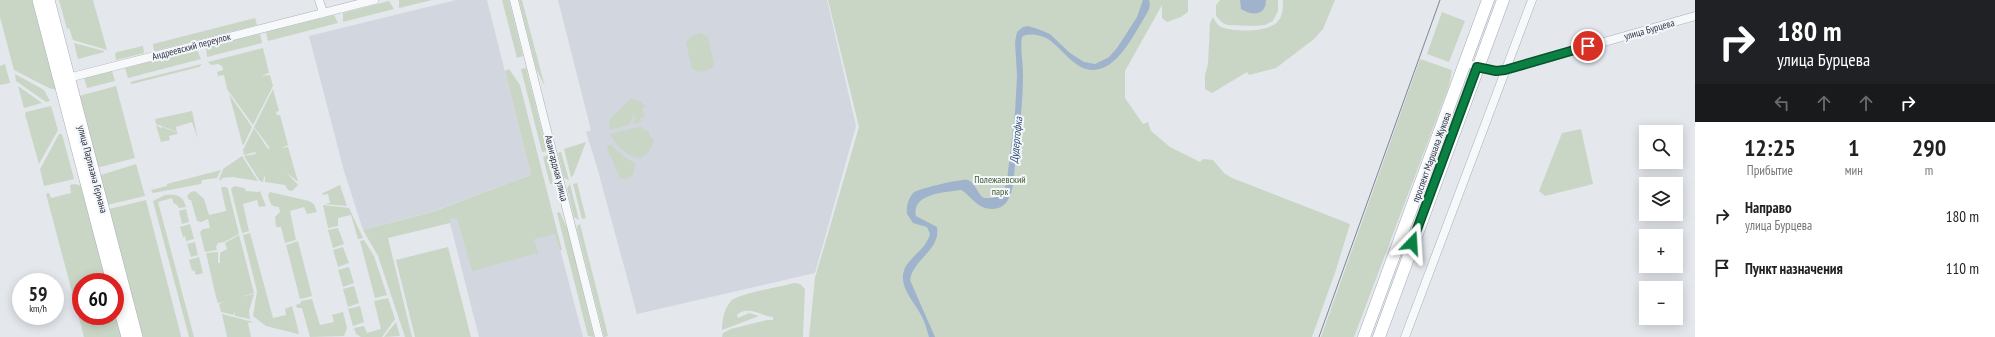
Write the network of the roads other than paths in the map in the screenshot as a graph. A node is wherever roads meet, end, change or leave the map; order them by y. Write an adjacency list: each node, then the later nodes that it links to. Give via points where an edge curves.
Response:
1 (38, 0): 14 (main road, улица Партизана Германа)
2 (49, 0): 14 (main road, улица Партизана Германа)
3 (319, 0): 9 (street)
4 (374, 0): 9 (street)
5 (514, 0): 19 (street, Авангардная улица)
6 (1488, 0): 11 (main road, проспект Маршала Жукова)
7 (1503, 0): 12 (main road, проспект Маршала Жукова)
8 (1532, 0): 13 (street)
9 (323, 12): 14 (street, Андреевский переулок)
10 (1695, 16): 13 (street, улица Бурцева)
11 (1465, 63): 12 (street, улица Бурцева); 20 (main road, проспект Маршала Жукова)
12 (1477, 67): 13 (street, улица Бурцева); 21 (main road, проспект Маршала Жукова)
13 (1505, 70): 22 (street)
14 (64, 79): 15 (main road, улица Партизана Германа); 18 (main road, улица Партизана Германа)
15 (110, 273)
16 (124, 325): 17 (main road)
17 (127, 337)
18 (137, 337)
19 (599, 337)
20 (1364, 337)
21 (1379, 337)
22 (1405, 337)

